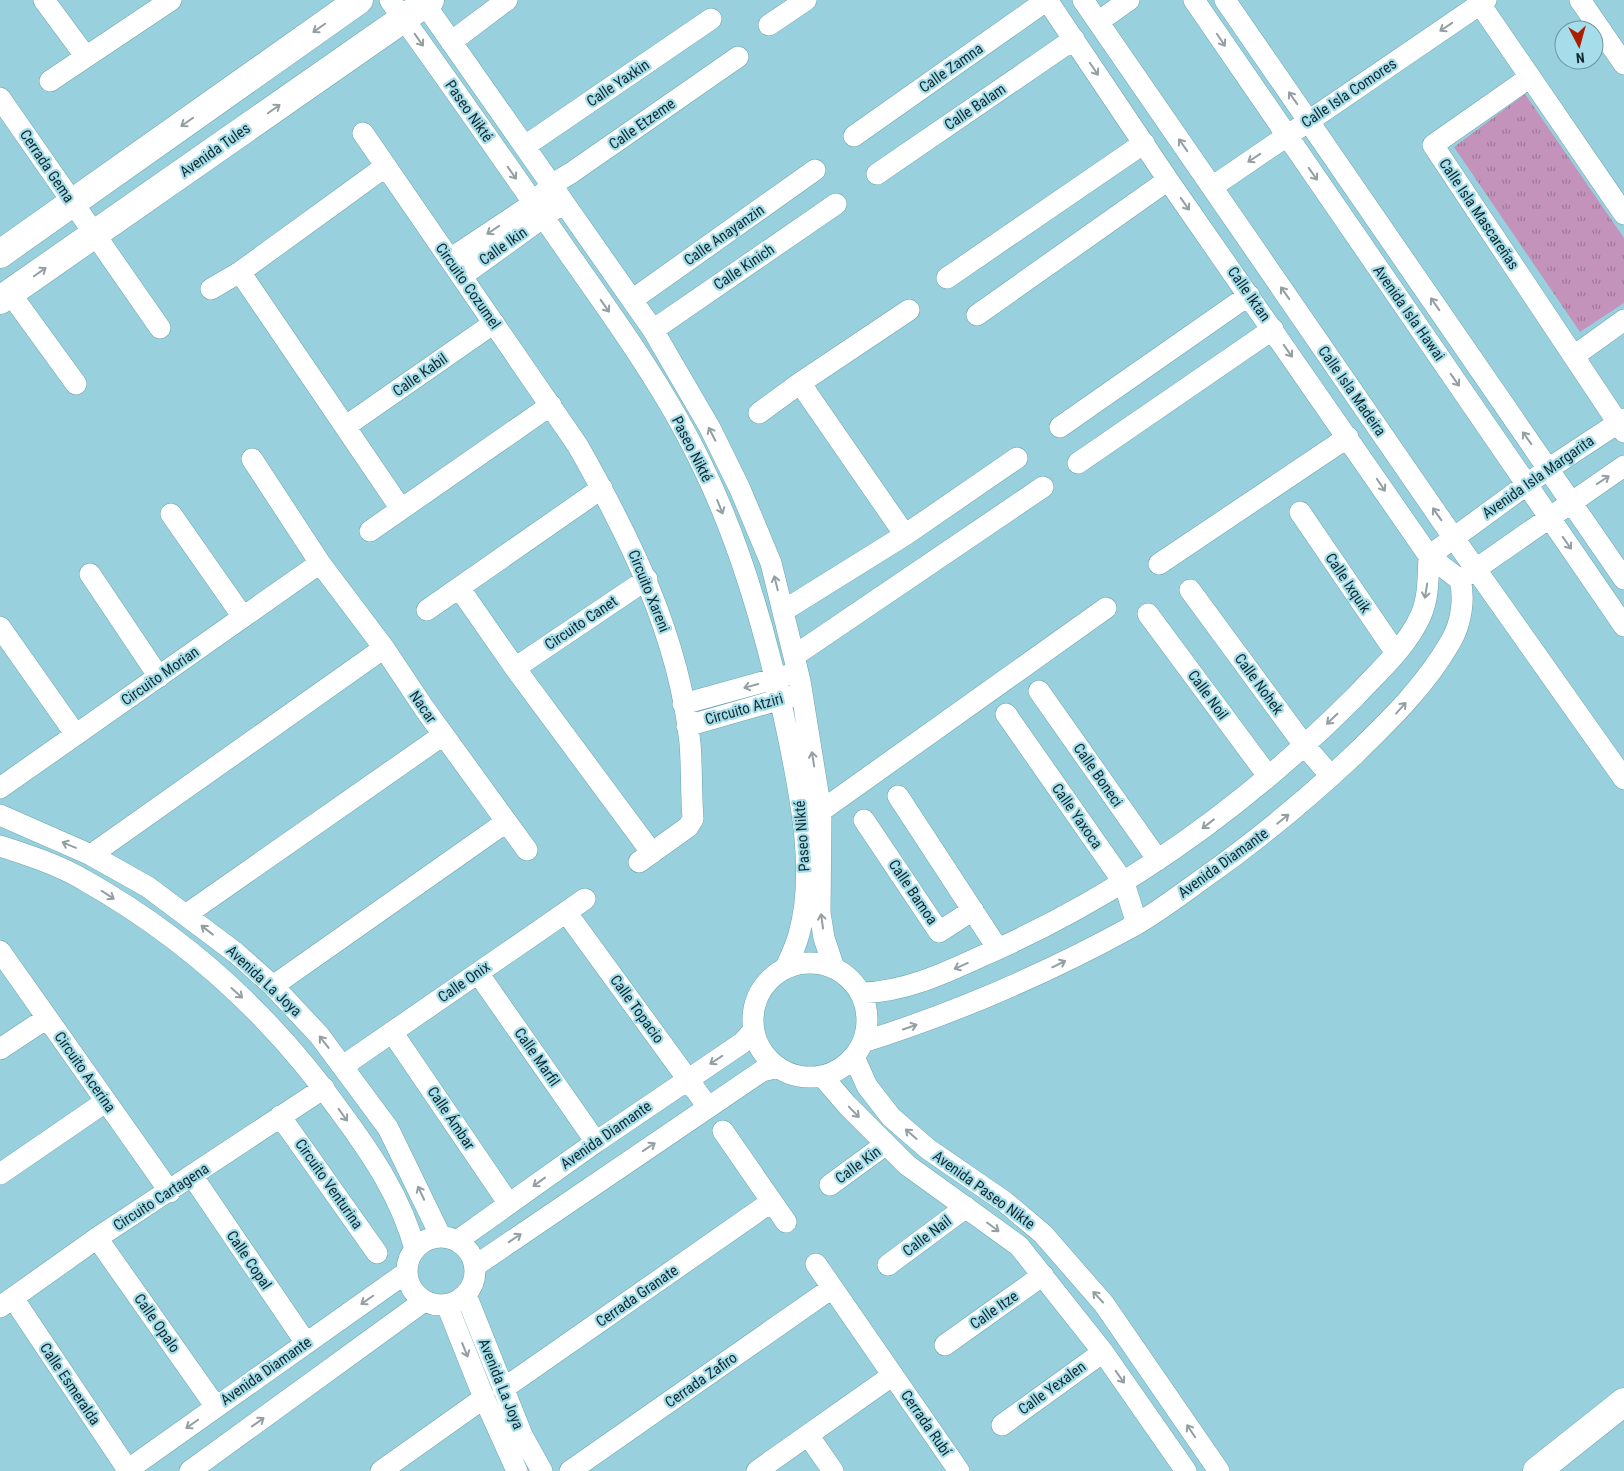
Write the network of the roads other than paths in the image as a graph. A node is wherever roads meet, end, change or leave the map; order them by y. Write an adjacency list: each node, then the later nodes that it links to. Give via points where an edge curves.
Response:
1 (44, 0): 19 (street)
2 (171, 0): 19 (street)
3 (359, 0): 39 (main road, one-way to 39)
4 (508, 0): 18 (street)
5 (806, 0): 16 (street)
6 (1047, 0): 17 (street, Calle Iktan); 27 (street, Calle Zamna)
7 (1083, 0): 15 (street, Calle Isla Madeira)
8 (1130, 0): 15 (street)
9 (1194, 0): 28 (street, Avenida Isla Hawai, one-way to 28)
10 (1225, 0): 25 (street, Avenida Isla Hawai, one-way to 10)
11 (1580, 0): 21 (street)
12 (1483, 2): 22 (street); 25 (street, Calle Isla Comores, one-way to 25)
13 (414, 5): 18 (street, Paseo Nikté); 41 (street, Paseo Nikté, one-way to 41); 43 (main road, Avenida Tules, one-way to 13)
14 (711, 19): 30 (street, Calle Yaxkin)
15 (1098, 22): 37 (street, Calle Isla Madeira, one-way to 15)
16 (769, 25)
17 (1074, 39): 29 (street, Calle Iktan, one-way to 29); 34 (street, Calle Balam)
18 (451, 42): 30 (street, Paseo Nikté)
19 (86, 57): 23 (street)
20 (738, 57): 33 (street, Calle Etzeme)
21 (1624, 64)
22 (1530, 77): 42 (street); 59 (street, Calle Isla Mascareñas, via 1433,145)
23 (50, 81)
24 (0, 98): 39 (street, Cerrada Gema)
25 (1308, 121): 28 (street, Calle Isla Comores); 72 (street, Avenida Isla Hawai, one-way to 25)
26 (363, 133): 31 (street, Circuito Cozumel)
27 (854, 136)
28 (1287, 136): 37 (street, Calle Isla Comores, one-way to 37); 73 (street, Avenida Isla Hawai, one-way to 73)
29 (1144, 143): 35 (street, Calle Iktan); 47 (street)
30 (525, 146): 36 (street, Paseo Nikté)
31 (386, 166): 45 (street, Circuito Cozumel); 46 (street)
32 (816, 170): 51 (street, Calle Anayanzin)
33 (571, 173): 36 (street); 38 (street)
34 (877, 174)
35 (1168, 180): 49 (street, Calle Iktan, one-way to 49); 53 (street)
36 (551, 185): 38 (street, Paseo Nikté); 41 (street)
37 (1212, 186): 83 (street, Calle Isla Madeira, one-way to 37)
38 (564, 202): 41 (street); 51 (street, Paseo Nikté)
39 (72, 204): 43 (street, Cerrada Gema); 44 (main road)
40 (836, 204): 58 (street, Calle Kinich)
41 (539, 210): 45 (street, Calle Ikin); 105 (street, Paseo Nikté, one-way to 105, via 645,363 703,466 740,557)
42 (1624, 214)
43 (93, 235): 50 (main road, Avenida Tules, one-way to 43); 56 (street, Cerrada Gema)
44 (0, 254)
45 (456, 267): 55 (street, Circuito Cozumel)
46 (240, 272): 48 (street); 65 (street)
47 (947, 278)
48 (211, 289)
49 (1249, 295): 57 (street, Calle Iktan); 66 (street)
50 (5, 296): 61 (street)
51 (632, 300): 58 (street, Paseo Nikté)
52 (909, 310): 60 (street)
53 (977, 315)
54 (1624, 320): 59 (street)
55 (494, 323): 62 (street, Circuito Cozumel); 65 (street, Calle Kabil)
56 (160, 328)
57 (1273, 329): 67 (street, Calle Iktan, one-way to 67); 70 (street)
58 (653, 330): 95 (street, Paseo Nikté, one-way to 58, via 771,563 740,489 710,428)
59 (1574, 356): 64 (street, Calle Isla Mascareñas)
60 (800, 382): 63 (street); 82 (street)
61 (76, 384)
62 (551, 405): 75 (street, Circuito Cozumel); 77 (street)
63 (759, 413)
64 (1622, 425): 72 (street, Avenida Isla Margarita)
65 (346, 426): 77 (street)
66 (1060, 427)
67 (1348, 437): 84 (street, Calle Iktan, one-way to 84); 86 (street)
68 (1016, 458): 82 (street)
69 (252, 459): 85 (street, Nacar)
70 (1078, 463)
71 (1624, 466): 76 (street, one-way to 71)
72 (1548, 468): 73 (street, Avenida Isla Margarita); 76 (street, Avenida Isla Hawai)
73 (1527, 484): 80 (street, Avenida Isla Hawai); 83 (street, Avenida Isla Margarita)
74 (1043, 487): 103 (street, Circuito Atziri)
75 (602, 488): 89 (street, Circuito Xareni); 91 (street)
76 (1571, 502): 80 (street); 90 (street, Avenida Isla Hawai)
77 (401, 509): 81 (street)
78 (1300, 512): 101 (street, Calle Ixquik)
79 (171, 514): 97 (street)
80 (1549, 518): 87 (street); 98 (street, Avenida Isla Hawai, one-way to 98)
81 (370, 531)
82 (905, 535): 95 (street)
83 (1453, 537): 84 (street); 87 (street, Calle Isla Madeira)
84 (1429, 556): 87 (street, Calle Iktan); 101 (street, one-way to 101, via 1422,615)
85 (320, 563): 97 (street, Circuito Morian); 100 (street, Nacar)
86 (1159, 564)
87 (1468, 573): 114 (street, Avenida Diamante, one-way to 87, via 1388,722 1425,681 1452,639 1462,609); 115 (street, Calle Isla Madeira)
88 (90, 574): 104 (street)
89 (646, 579): 102 (street, Circuito Canet); 107 (street, Circuito Xareni, via 667,634)
90 (1624, 579)
91 (460, 589): 94 (street); 102 (street, Circuito Xareni)
92 (1190, 590): 112 (street, Calle Nohek)
93 (1106, 608): 118 (street)
94 (428, 610)
95 (783, 611): 103 (street, Paseo Nikté)
96 (1148, 614): 113 (street, Calle Noil)
97 (243, 617): 104 (street, Circuito Morian)
98 (1624, 626)
99 (0, 627): 110 (street)
100 (384, 648): 111 (street, Nacar); 125 (street)
101 (1396, 653): 112 (street, one-way to 112)
102 (515, 668): 109 (street, Circuito Xareni, via 645,857 688,827 693,819)
103 (798, 674): 105 (street, Circuito Atziri); 118 (street, Paseo Nikté, one-way to 103)
104 (158, 677): 110 (street, Circuito Morian)
105 (778, 689): 107 (street, Circuito Atziri, one-way to 107); 109 (street, Circuito Atziri); 137 (street, Paseo Nikté, via 802,807 806,857 800,933)
106 (1039, 691): 127 (street, Calle Boneci)
107 (683, 704): 109 (street, Circuito Xareni)
108 (1006, 714): 128 (street, Calle Yaxoca)
109 (687, 726)
110 (76, 735): 116 (street, Circuito Morian)
111 (443, 735): 121 (street, Nacar); 132 (street)
112 (1304, 745): 113 (street); 114 (street, Calle Nohek)
113 (1268, 776): 127 (street, one-way to 127)
114 (1331, 776): 133 (street, Avenida Diamante, one-way to 114, via 1240,853 1296,809)
115 (1624, 779)
116 (0, 788)
117 (898, 796): 130 (street)
118 (821, 811): 136 (street, Paseo Nikté, one-way to 118, via 820,913)
119 (0, 815): 122 (street, Avenida La Joya)
120 (864, 820): 130 (street, Calle Bamoa, via 939,932)
121 (506, 822): 124 (street, Nacar); 139 (street)
122 (46, 836): 125 (street, Avenida La Joya, one-way to 122); 126 (street)
123 (0, 846): 126 (street, Avenida La Joya)
124 (527, 850)
125 (91, 855): 132 (street, Avenida La Joya, via 148,887)
126 (29, 857): 150 (street, Avenida La Joya, one-way to 150, via 83,879 164,931 250,1004 294,1050)
127 (1158, 860): 128 (street)
128 (1124, 883): 133 (street, Calle Yaxoca); 134 (street)
129 (585, 899): 131 (street, Calle Onix)
130 (973, 910): 134 (street)
131 (566, 912): 138 (street, Calle Onix); 149 (street, Calle Topacio)
132 (186, 914): 139 (street, Avenida La Joya, one-way to 132)
133 (1138, 924): 145 (street, Avenida Diamante, one-way to 133, via 1004,990)
134 (998, 949): 140 (street, one-way to 140, via 912,985)
135 (0, 951): 141 (street, Circuito Acerina)
136 (834, 968): 137 (street, via 809,964); 140 (street, via 848,977)
137 (785, 969): 142 (street, via 759,994)
138 (478, 973): 143 (street, Calle Onix); 155 (street, Calle Marfil)
139 (273, 986): 146 (street, Avenida La Joya, one-way to 139)
140 (861, 993): 145 (street, via 868,1026)
141 (47, 1018): 144 (street); 151 (street, Circuito Acerina)
142 (754, 1030): 147 (street, via 766,1057); 149 (street, Avenida Diamante, one-way to 149, via 742,1042)
143 (392, 1032): 146 (street, Calle Onix); 162 (street, Calle Ámbar)
144 (0, 1049)
145 (859, 1050): 148 (street, via 840,1069); 198 (street, Avenida Paseo Nikte, one-way to 145, via 1104,1304 1043,1234 1005,1202 928,1149 891,1117 867,1086)
146 (343, 1066): 166 (street, Avenida La Joya, one-way to 146, via 388,1128)
147 (778, 1067): 148 (street, via 792,1074); 152 (street, via 762,1071)
148 (822, 1076): 156 (street, Avenida Paseo Nikte, one-way to 156)
149 (687, 1079): 152 (street, Calle Topacio); 155 (street, Avenida Diamante)
150 (324, 1088): 153 (street, Circuito Cartagena); 167 (street, Avenida La Joya, one-way to 167, via 390,1184)
151 (105, 1102): 157 (street); 160 (street, Circuito Acerina)
152 (708, 1107): 171 (street, one-way to 152)
153 (280, 1116): 158 (street, Circuito Cartagena); 168 (street, Circuito Venturina)
154 (723, 1131): 161 (street)
155 (596, 1142): 162 (street, Avenida Diamante, one-way to 162)
156 (886, 1144): 159 (street, Calle Kin); 163 (street, Avenida Paseo Nikte, via 907,1165)
157 (0, 1174)
158 (193, 1177): 160 (street, Circuito Cartagena); 179 (street, Calle Copal)
159 (830, 1185)
160 (170, 1192): 165 (street, Circuito Cartagena)
161 (771, 1202): 164 (street); 183 (street, Cerrada Granate)
162 (509, 1204): 166 (street, Avenida Diamante)
163 (966, 1207): 170 (street, Calle Nail); 173 (street, Avenida Paseo Nikte, one-way to 173, via 1019,1246)
164 (786, 1222)
165 (97, 1238): 177 (street, Circuito Cartagena); 185 (street, Calle Opalo)
166 (449, 1239): 167 (street, via 422,1243); 171 (street, via 466,1247)
167 (415, 1249): 172 (street)
168 (377, 1253)
169 (816, 1264): 174 (street)
170 (888, 1265)
171 (475, 1266): 175 (street, via 474,1281)
172 (407, 1272): 176 (street, via 415,1294); 179 (street, Avenida Diamante, one-way to 179)
173 (1043, 1275): 180 (street, Calle Itze); 181 (street, Avenida Paseo Nikte)
174 (832, 1288): 182 (street); 193 (street, Cerrada Zafiro)
175 (466, 1295): 178 (street); 183 (street, Avenida La Joya)
176 (424, 1301): 178 (street); 189 (street, one-way to 176)
177 (6, 1302): 188 (street, Calle Esmeralda)
178 (447, 1305): 183 (street, Avenida La Joya, one-way to 183)
179 (306, 1343): 185 (street, Avenida Diamante)
180 (945, 1345)
181 (1102, 1352): 186 (street, Calle Yexalen); 197 (street, Avenida Paseo Nikte, one-way to 197)
182 (893, 1376): 187 (street); 196 (street, Cerrada Rubí)
183 (494, 1394): 190 (street, Cerrada Granate); 191 (street, Avenida La Joya); 192 (street, Avenida La Joya)
184 (1624, 1402): 199 (main road)
185 (216, 1407): 188 (street, Avenida Diamante, one-way to 188)
186 (1002, 1425)
187 (808, 1435): 194 (street); 195 (street)
188 (127, 1470)
189 (190, 1471)
190 (381, 1471)
191 (517, 1471)
192 (542, 1471)
193 (570, 1471)
194 (757, 1471)
195 (833, 1471)
196 (959, 1471)
197 (1186, 1471)
198 (1218, 1471)
199 (1537, 1471)

